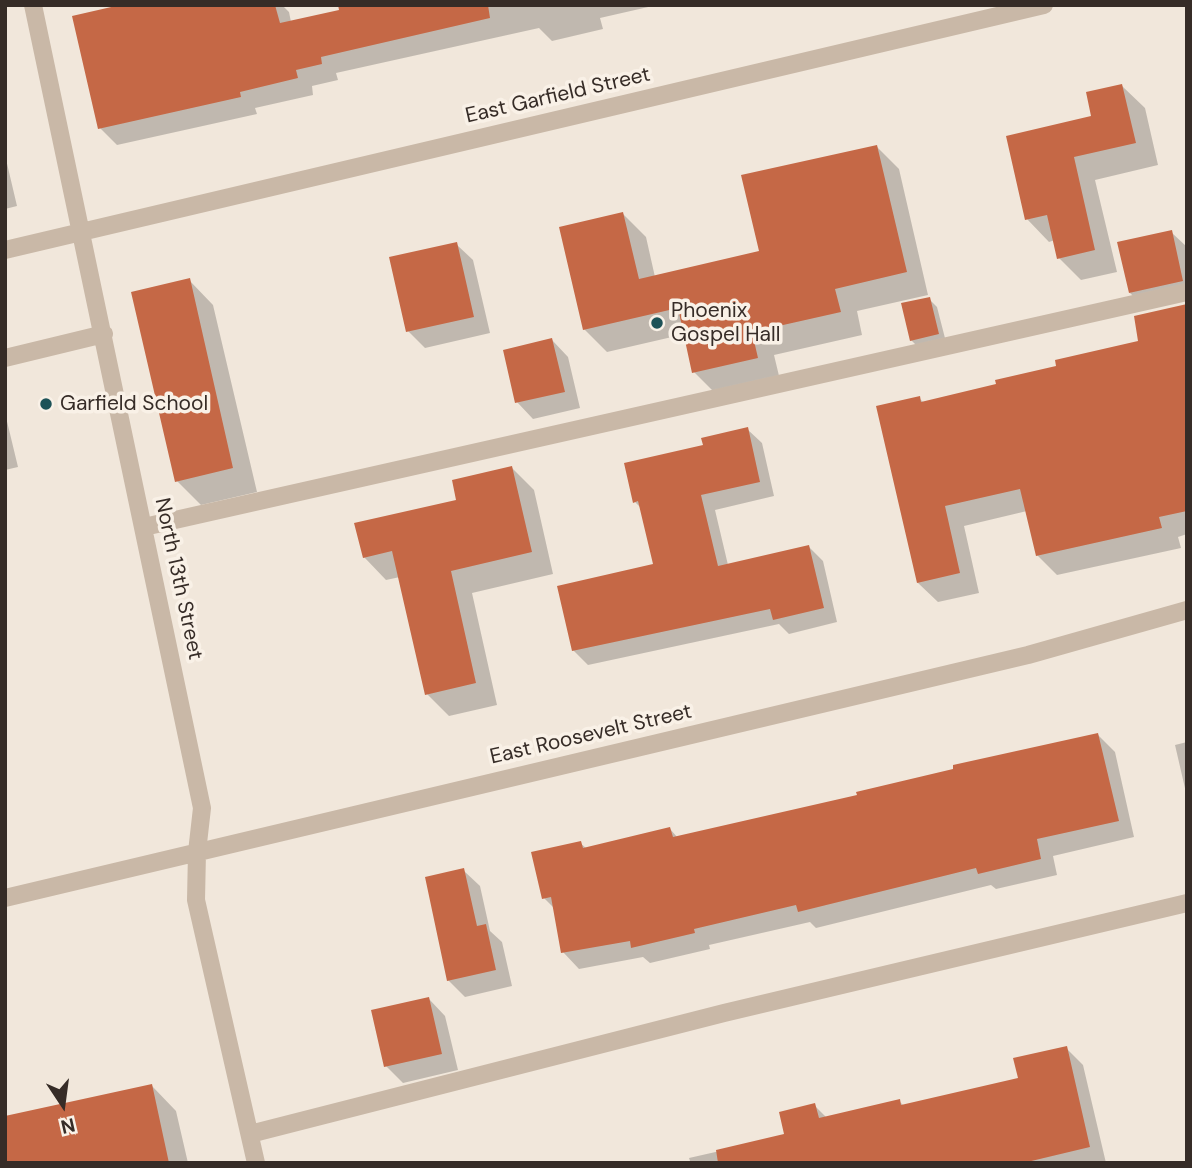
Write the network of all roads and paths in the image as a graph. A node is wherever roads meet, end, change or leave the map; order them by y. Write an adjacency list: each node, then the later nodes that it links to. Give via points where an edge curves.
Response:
1 (33, 5): 3 (street, North 13th Street)
2 (1044, 5): 3 (street, East Garfield Street)
3 (82, 232): 4 (street, East Garfield Street); 6 (street, North 13th Street)
4 (5, 250)
5 (1187, 292): 8 (street)
6 (104, 334): 7 (street); 8 (street, North 13th Street)
7 (5, 358)
8 (144, 527): 10 (street, North 13th Street, via 202,808)
9 (1187, 610): 10 (street, East Roosevelt Street, via 1028,654)
10 (197, 852): 11 (street, East Roosevelt Street); 13 (street, North 13th Street, via 197,900)
11 (5, 898)
12 (1187, 903): 13 (street, via 723,1013)
13 (250, 1134): 14 (street, North 13th Street)
14 (256, 1163)

